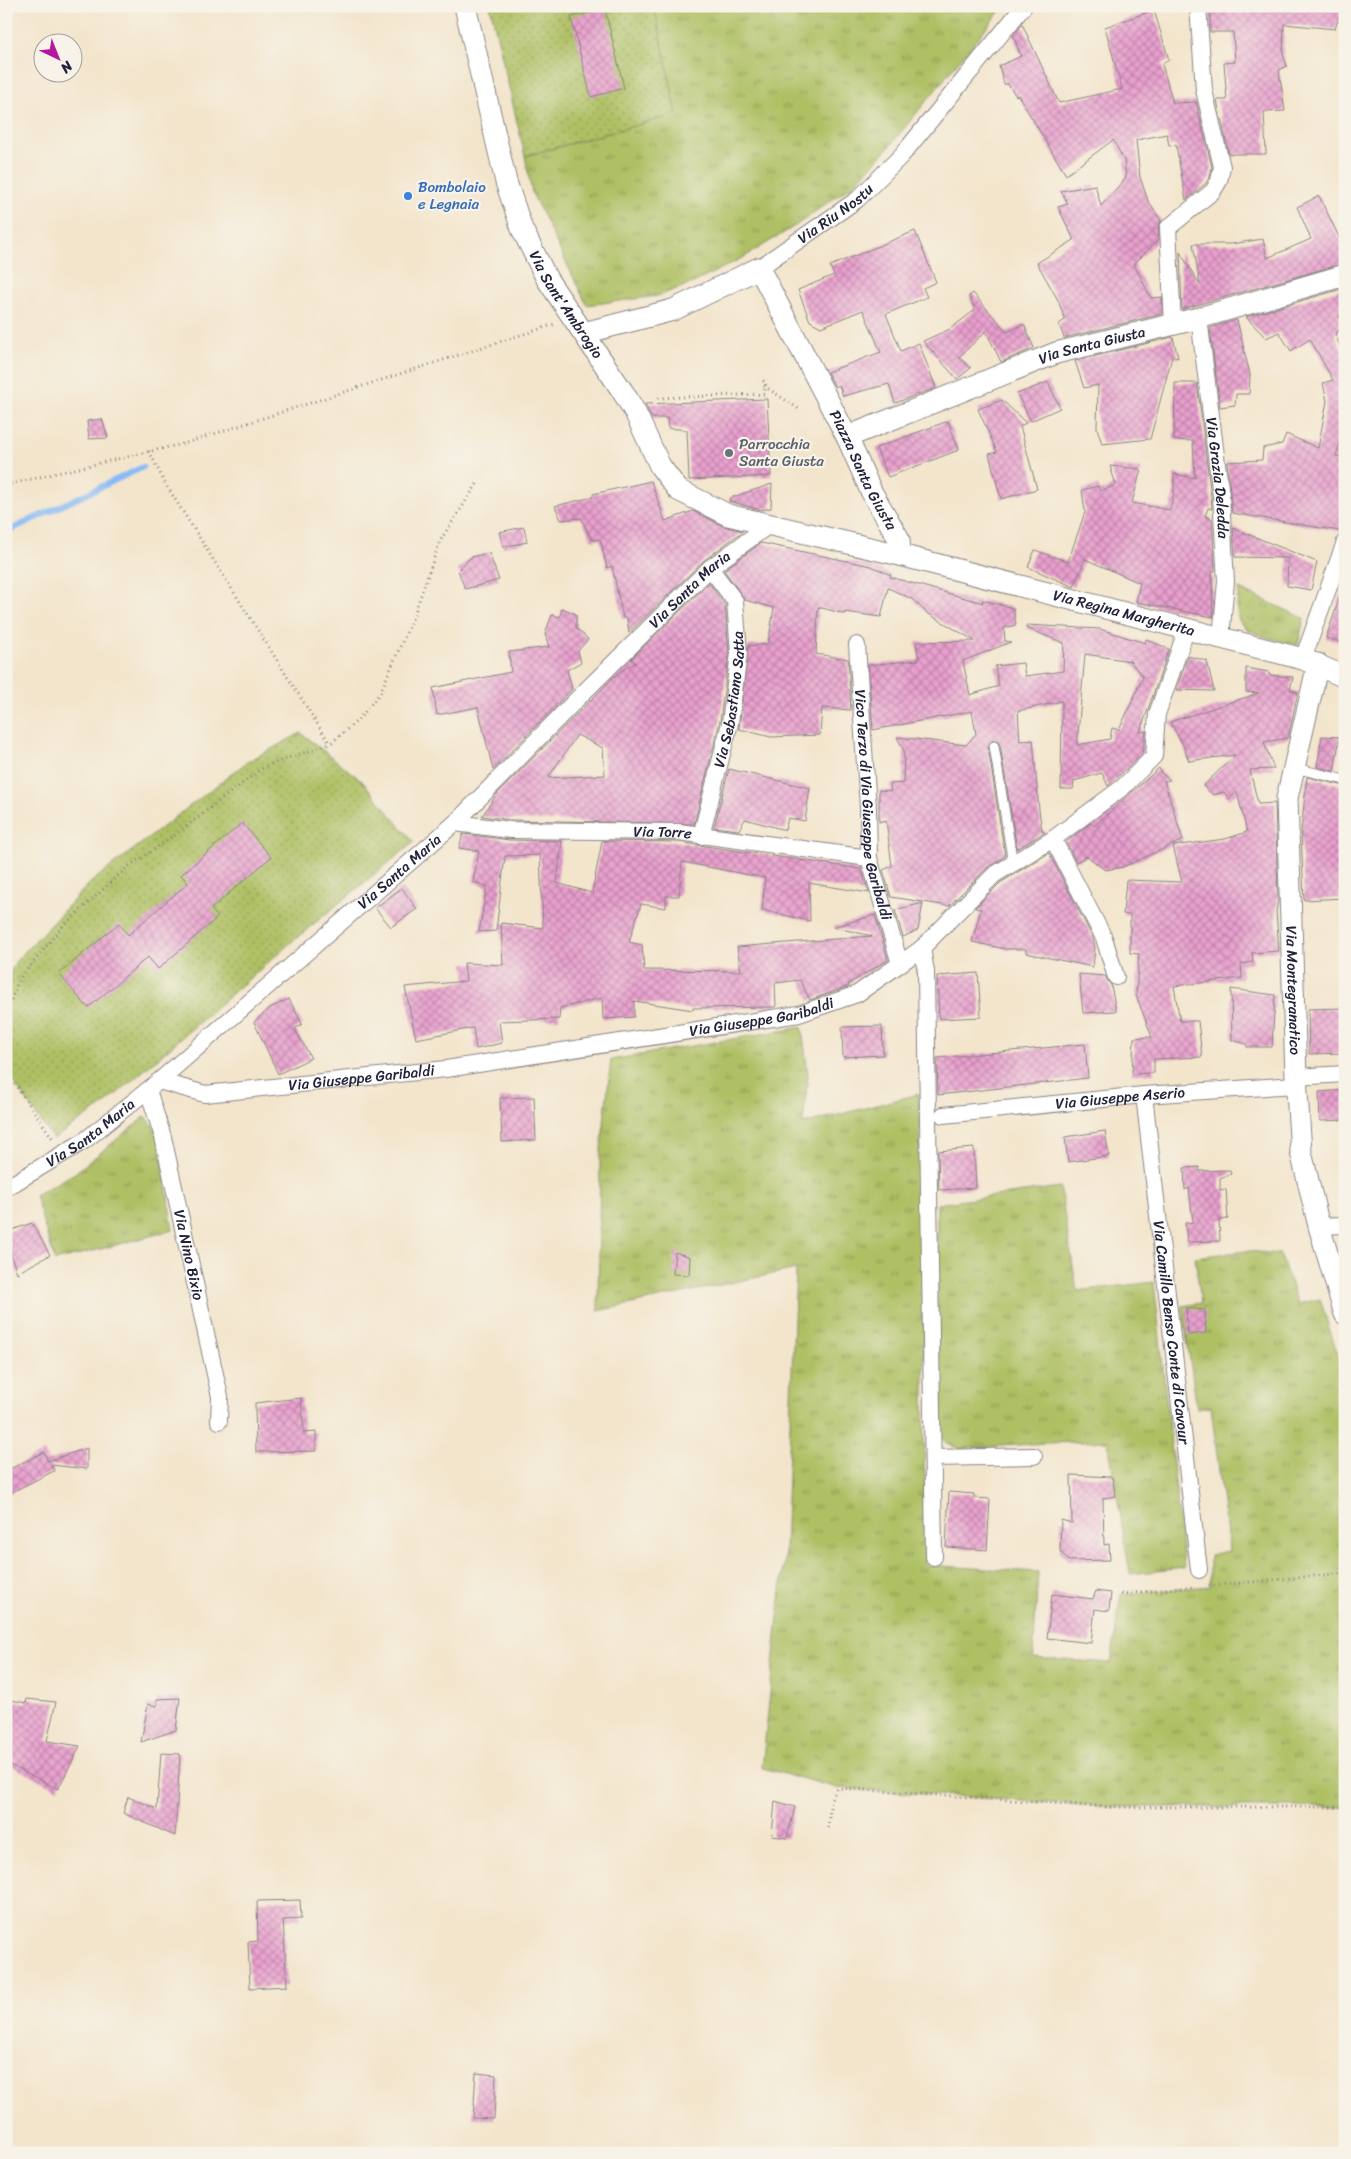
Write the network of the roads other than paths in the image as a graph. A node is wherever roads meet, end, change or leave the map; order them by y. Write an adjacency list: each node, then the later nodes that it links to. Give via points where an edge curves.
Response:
1 (465, 6): 8 (street, Via Sant'Ambrogio, via 506,182 522,229 547,279)
2 (1024, 6): 4 (street, Via Riu Nostu, via 902,154 864,193)
3 (1198, 6): 7 (street, via 1204,90 1222,167 1213,191 1168,228)
4 (759, 268): 8 (street, Via Riu Nostu, via 673,310); 9 (street, Piazza Santa Giusta)
5 (1345, 275): 6 (street, Via Santa Giusta)
6 (1199, 318): 7 (street, Via Santa Giusta); 15 (street, Via Grazia Deledda, via 1221,496 1226,581)
7 (1173, 324): 9 (street, Via Santa Giusta, via 1056,353)
8 (579, 326): 10 (street, Via Sant'Ambrogio, via 635,412 660,466 678,490 728,515)
9 (847, 437): 12 (street, Piazza Santa Giusta, via 871,491 899,540)
10 (769, 525): 12 (street, Piazza Santa Giusta); 13 (street, Via Santa Maria)
11 (1345, 542): 17 (street, Via Montegranatico)
12 (900, 555): 14 (street, Via Regina Margherita)
13 (710, 568): 22 (street, Via Santa Maria); 23 (street, Via Sebastiano Satta, via 735,601 739,653 730,723)
14 (1186, 631): 15 (street, Via Regina Margherita); 24 (street, Via Giuseppe Garibaldi, via 1157,714 1154,756 1123,787)
15 (1221, 640): 17 (street, Via Regina Margherita)
16 (857, 645): 25 (street, Vico Terzo di Via Giuseppe Garibaldi)
17 (1310, 662): 18 (street, Via Regina Margherita); 20 (street, Via Montegranatico)
18 (1345, 677)
19 (994, 746): 26 (lane)
20 (1295, 768): 21 (lane); 31 (street, Via Montegranatico, via 1288,798)
21 (1345, 780)
22 (455, 823): 23 (street, Via Torre, via 510,830 679,832); 32 (street, Via Santa Maria)
23 (701, 836): 25 (street, Via Torre)
24 (1053, 839): 26 (street, Via Giuseppe Garibaldi); 29 (street, via 1104,938)
25 (869, 858): 28 (street, Vico Terzo di Via Giuseppe Garibaldi)
26 (1012, 864): 27 (street, Via Giuseppe Garibaldi, via 994,875)
27 (922, 948): 28 (street, Via Giuseppe Garibaldi); 41 (street, via 926,972)
28 (900, 964): 32 (street, Via Giuseppe Garibaldi, via 857,994 799,1014 731,1026 446,1069 205,1094)
29 (1116, 977)
30 (1345, 1074): 31 (street, Via Giuseppe Aserio)
31 (1296, 1081): 33 (street, Via Giuseppe Aserio); 37 (street, Via Montegranatico, via 1301,1152)
32 (154, 1086): 35 (street, Via Santa Maria, via 84,1141); 39 (street, Via Nino Bixio, via 220,1397)
33 (1144, 1095): 34 (street, Via Giuseppe Aserio); 43 (street, Via Camillo Benso Conte di Cavour)
34 (942, 1115)
35 (6, 1188)
36 (1345, 1225): 37 (street)
37 (1319, 1226): 38 (street, Via Montegranatico)
38 (1345, 1314)
39 (219, 1421)
40 (1034, 1456): 41 (street)
41 (933, 1458): 42 (street)
42 (934, 1557)
43 (1199, 1570)

